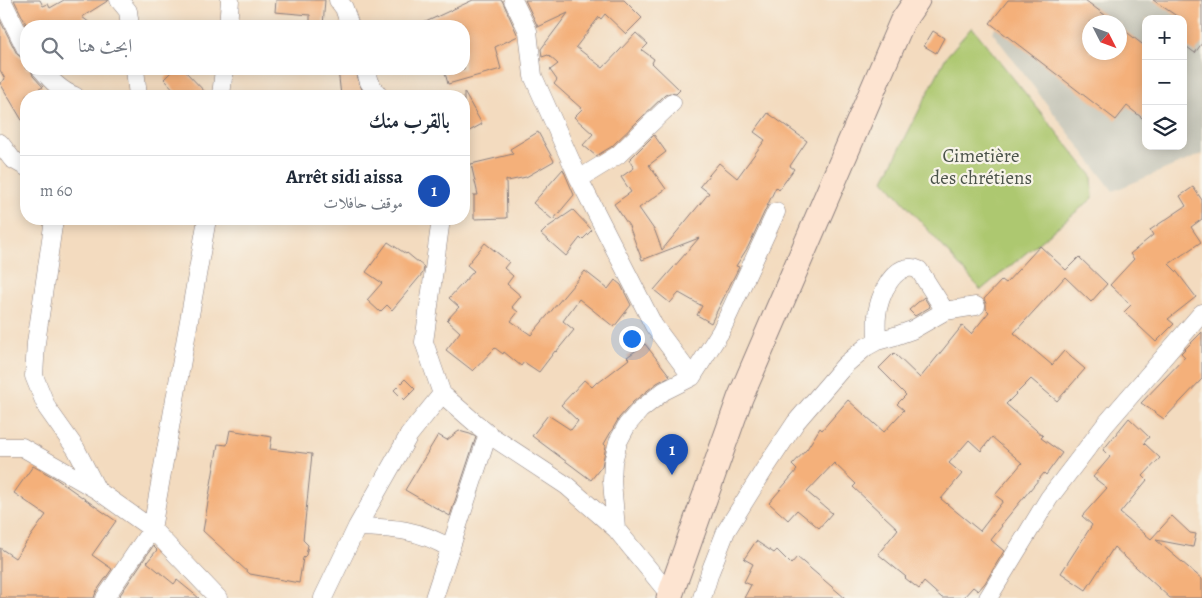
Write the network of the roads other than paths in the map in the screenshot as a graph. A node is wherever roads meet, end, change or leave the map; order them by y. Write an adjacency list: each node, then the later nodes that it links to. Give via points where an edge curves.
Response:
1 (2, 0): 10 (street)
2 (119, 0): 7 (street, via 128,11)
3 (230, 0): 8 (street)
4 (513, 0): 22 (street, via 528,31 534,76)
5 (917, 0): 40 (main road, via 902,22 740,398)
6 (342, 3): 9 (street)
7 (129, 20)
8 (228, 20)
9 (348, 20)
10 (20, 37)
11 (46, 75): 15 (street)
12 (136, 75): 16 (street)
13 (223, 75): 17 (street)
14 (367, 75): 18 (street)
15 (63, 90)
16 (137, 90)
17 (222, 90)
18 (375, 90)
19 (672, 103): 22 (street, via 618,154)
20 (0, 143): 21 (street, via 12,159)
21 (20, 164)
22 (579, 179): 31 (street, via 654,326)
23 (776, 212): 31 (street, via 721,331)
24 (53, 225): 35 (street, via 34,376 47,408 76,449)
25 (205, 225): 37 (street)
26 (440, 225): 32 (street, via 424,342)
27 (976, 306): 28 (street)
28 (945, 311): 30 (street, via 912,330); 30 (street, via 919,270 902,268 880,301)
29 (1202, 314): 46 (street, via 1104,425 1049,498)
30 (877, 341): 45 (street, via 866,346 845,365 780,444 726,531)
31 (692, 377): 38 (street, via 664,391 640,410 618,442 612,481)
32 (442, 394): 33 (street); 36 (street, via 409,435)
33 (488, 434): 38 (street, via 567,486); 39 (street)
34 (0, 447): 35 (street, via 22,447)
35 (97, 490): 37 (street)
36 (357, 527): 39 (street, via 410,531 434,538); 43 (street)
37 (152, 529): 41 (street); 42 (street)
38 (616, 529): 40 (street)
39 (451, 549): 44 (street)
40 (669, 596)
41 (105, 598)
42 (218, 598)
43 (323, 598)
44 (434, 598)
45 (702, 598)
46 (988, 598)

